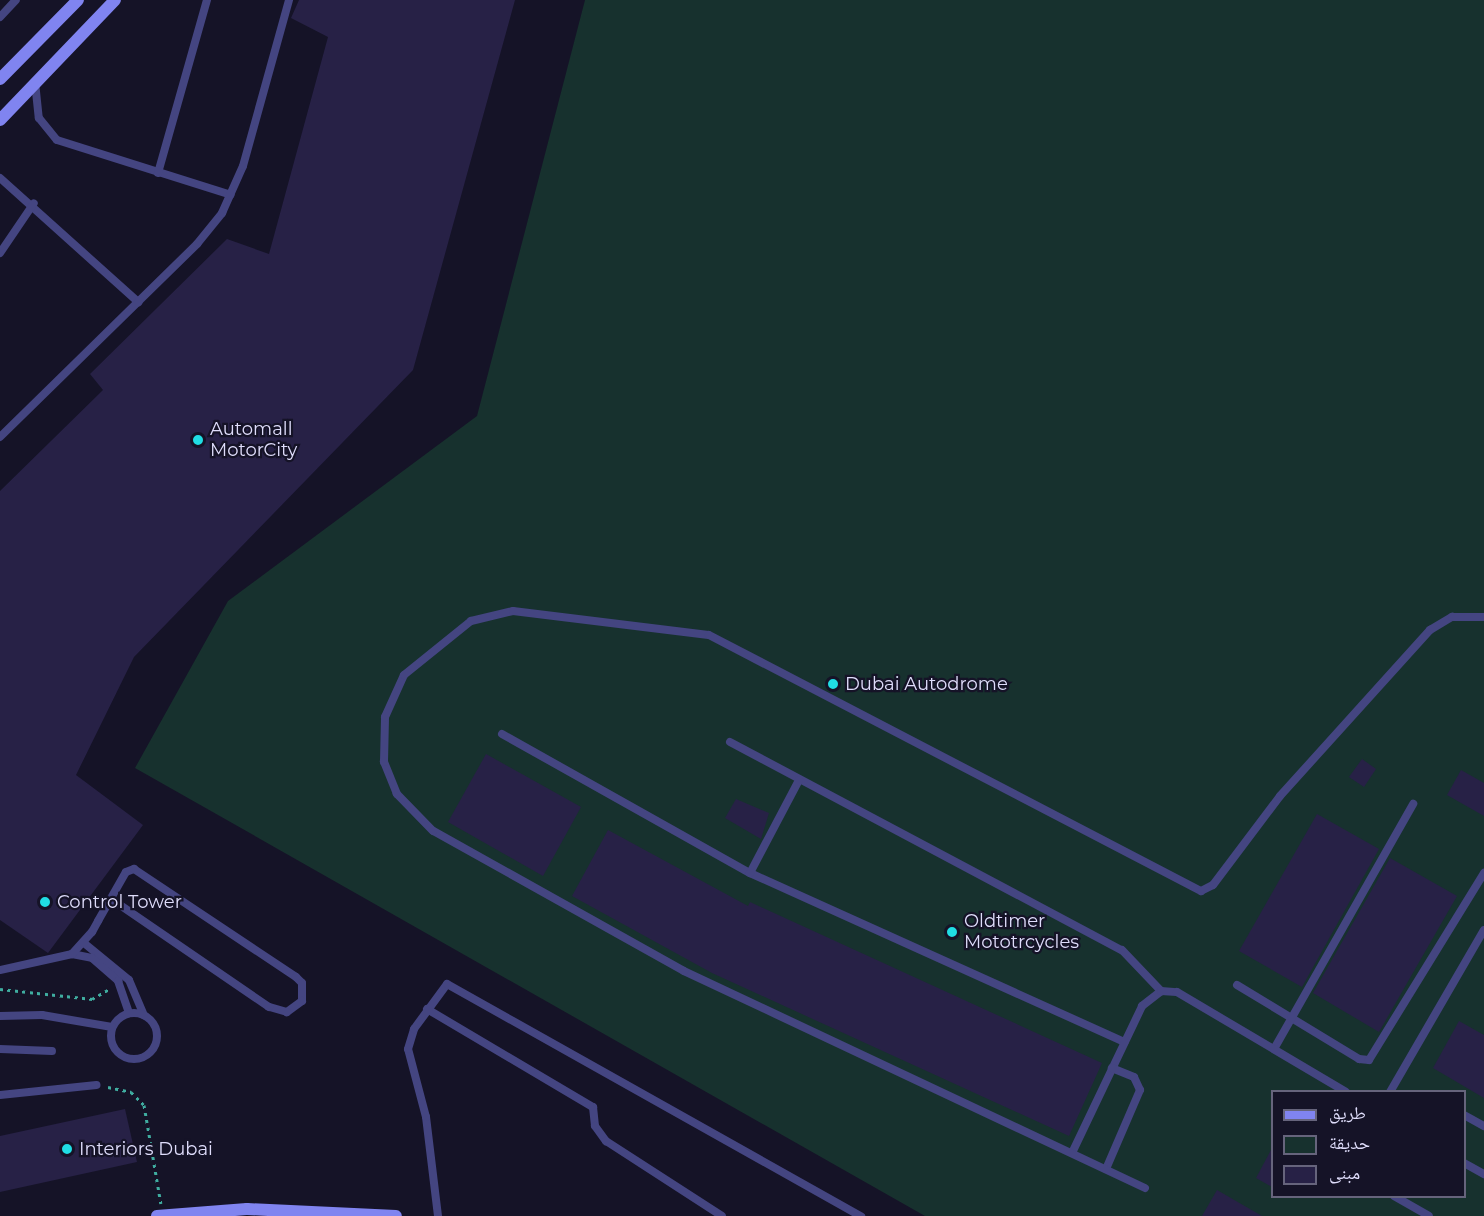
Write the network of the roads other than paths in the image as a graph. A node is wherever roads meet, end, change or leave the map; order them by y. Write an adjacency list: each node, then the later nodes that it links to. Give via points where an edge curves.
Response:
1 (16, 0): 8 (lane)
2 (64, 0): 7 (lane)
3 (78, 0): 7 (street)
4 (115, 0): 10 (street)
5 (207, 0): 12 (lane)
6 (289, 0): 14 (lane)
7 (63, 14): 9 (street)
8 (0, 17)
9 (0, 79)
10 (35, 82): 11 (street); 12 (lane, via 39,118 57,140)
11 (0, 120)
12 (158, 173): 14 (lane)
13 (0, 178): 15 (lane)
14 (231, 195): 17 (lane, via 210,230)
15 (34, 204): 16 (lane); 17 (lane)
16 (0, 253)
17 (138, 302): 18 (lane)
18 (0, 437)
19 (1484, 616): 50 (lane, via 1452,617 1430,630 1280,796 1213,885 1201,891 710,635 513,611 471,621 404,675 385,717 384,762 397,794 426,826 684,971)
20 (502, 735): 24 (lane)
21 (730, 742): 22 (lane)
22 (799, 780): 24 (lane); 32 (lane, via 1122,950)
23 (1413, 804): 37 (lane)
24 (750, 873): 39 (lane)
25 (1484, 873): 37 (lane, via 1374,1057 1359,1059)
26 (111, 899): 26 (lane, via 126,872 138,870 296,977 302,983 302,1001 287,1012 269,1007); 28 (lane)
27 (1484, 930): 46 (lane)
28 (84, 943): 29 (lane); 35 (lane, via 129,980)
29 (72, 954): 30 (lane); 34 (lane, via 92,958 118,981)
30 (0, 970)
31 (1237, 985): 37 (lane)
32 (1161, 991): 39 (lane, via 1147,999); 41 (lane, via 1177,992)
33 (427, 1009): 58 (lane, via 408,1049 428,1128); 59 (lane, via 593,1107 595,1126 606,1141); 60 (lane, via 441,986 458,987)
34 (129, 1013): 35 (lane); 38 (lane)
35 (144, 1015): 38 (lane, via 152,1021 158,1040 147,1056 119,1054 113,1046)
36 (0, 1016): 38 (lane, via 42,1015)
37 (1291, 1018): 41 (lane)
38 (112, 1027)
39 (1125, 1042): 43 (lane)
40 (0, 1049): 42 (lane)
41 (1274, 1049): 45 (lane)
42 (52, 1051)
43 (1112, 1068): 50 (lane); 52 (lane, via 1134,1077 1140,1090)
44 (96, 1085): 47 (lane)
45 (1343, 1090)
46 (1391, 1090)
47 (0, 1095)
48 (1466, 1116): 49 (lane)
49 (1484, 1126)
50 (1072, 1153): 52 (lane)
51 (1466, 1164): 53 (lane)
52 (1106, 1169): 54 (lane)
53 (1484, 1174)
54 (1145, 1188)
55 (1396, 1198): 61 (lane)
56 (160, 1216): 57 (street, via 258,1209)
57 (396, 1216)
58 (438, 1216)
59 (722, 1216)
60 (861, 1216)
61 (1429, 1216)

